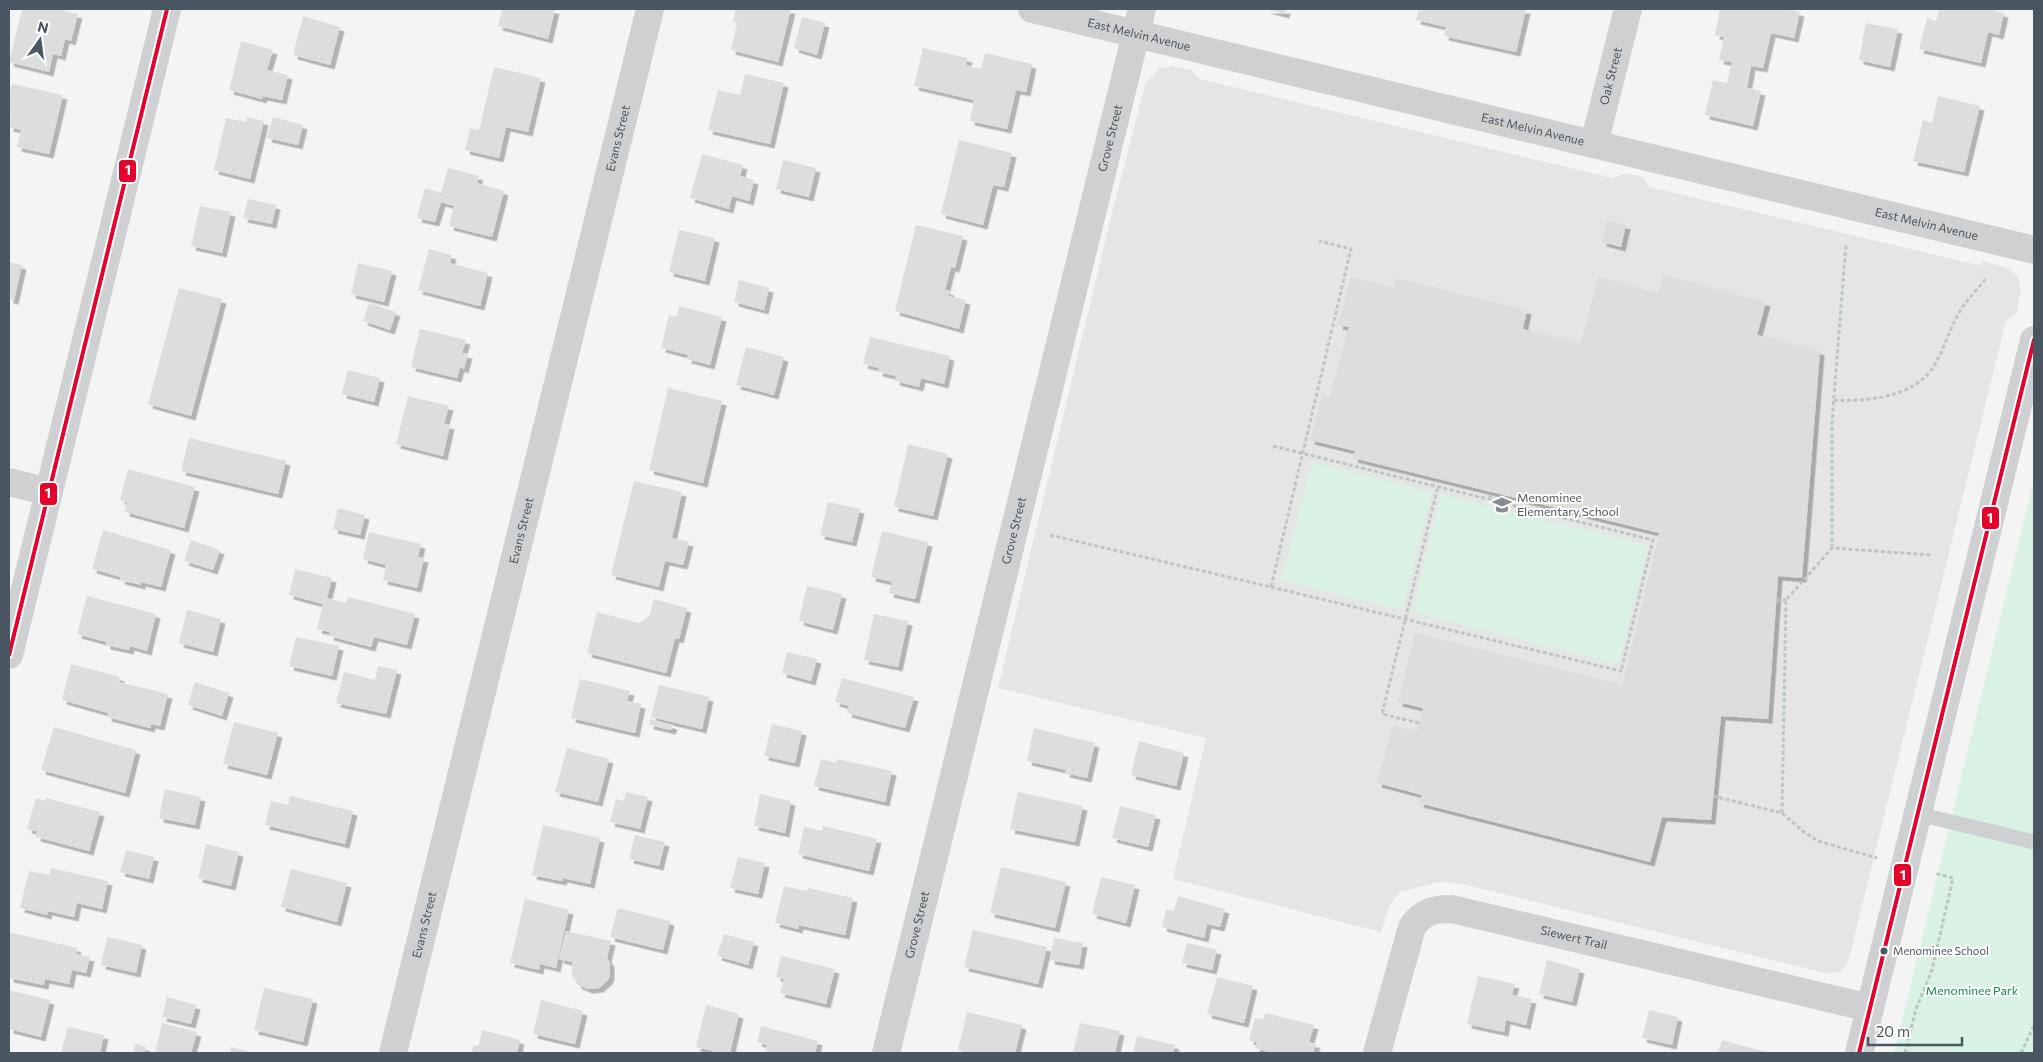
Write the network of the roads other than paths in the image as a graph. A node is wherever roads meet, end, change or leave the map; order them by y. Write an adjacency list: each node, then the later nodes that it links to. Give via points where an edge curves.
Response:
1 (167, 9): 10 (street)
2 (650, 9): 15 (street, Evans Street)
3 (1032, 9): 5 (street, East Melvin Avenue)
4 (1628, 9): 6 (street, Oak Street)
5 (1139, 22): 6 (street, East Melvin Avenue); 16 (street, Grove Street)
6 (1594, 144): 7 (street, East Melvin Avenue)
7 (2034, 250)
8 (2034, 340): 12 (street)
9 (9, 482): 10 (street)
10 (49, 492): 11 (street)
11 (9, 655)
12 (1918, 814): 13 (lane); 14 (street)
13 (2034, 842)
14 (1870, 1008): 17 (street, Siewert Trail, via 1452,909 1436,909 1422,915 1412,927); 18 (street)
15 (393, 1053)
16 (886, 1053)
17 (1377, 1053)
18 (1859, 1053)

